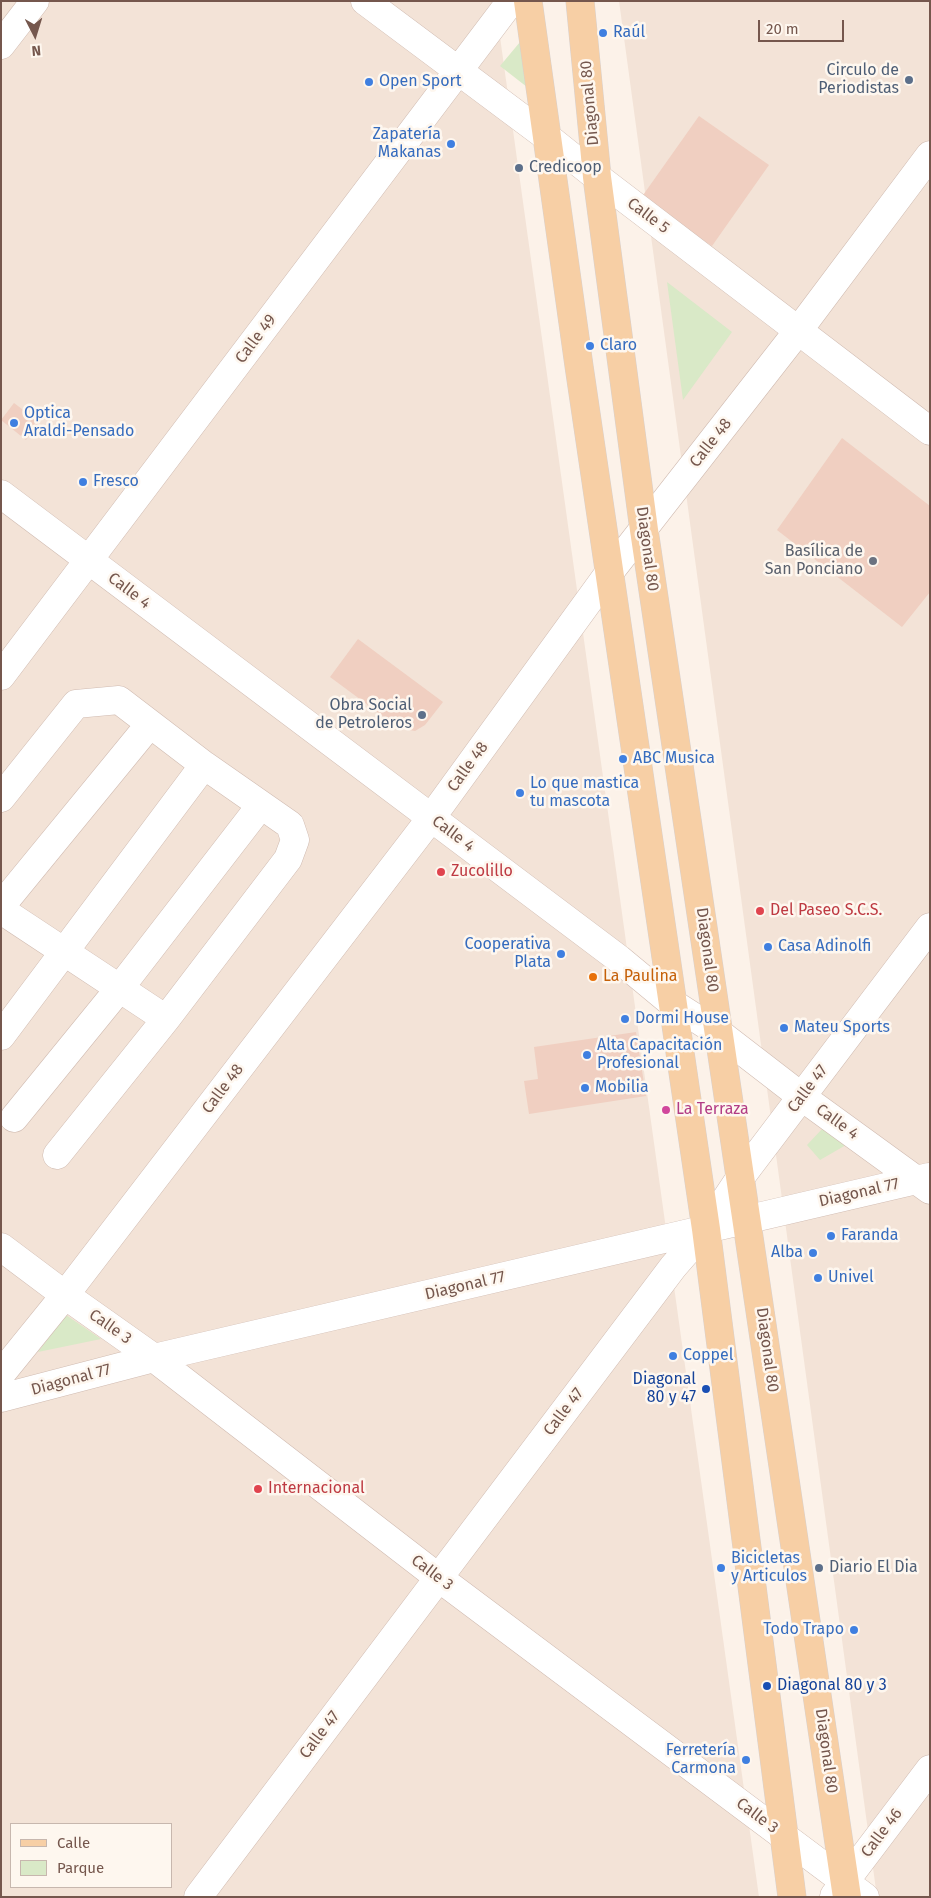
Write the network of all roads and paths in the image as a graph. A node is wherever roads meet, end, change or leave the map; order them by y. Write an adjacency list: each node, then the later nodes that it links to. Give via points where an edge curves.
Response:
1 (35, 1): 6 (street)
2 (365, 1): 7 (street, Calle 5)
3 (510, 1): 7 (street, Calle 49)
4 (528, 1): 8 (main road)
5 (580, 1): 10 (main road, Diagonal 80)
6 (1, 45)
7 (458, 70): 8 (street, Calle 5); 15 (street, Calle 49)
8 (547, 137): 10 (street, Calle 5); 16 (main road)
9 (930, 155): 11 (street, Calle 48)
10 (597, 177): 11 (street, Calle 5); 14 (main road, Diagonal 80)
11 (798, 331): 12 (street, Calle 5); 14 (street, Calle 48)
12 (930, 431)
13 (1, 494): 15 (street, Calle 4)
14 (644, 530): 16 (street, Calle 48); 30 (main road, Diagonal 80)
15 (89, 560): 17 (street, Calle 49); 22 (street, Calle 4)
16 (610, 573): 22 (street, Calle 48); 28 (main road)
17 (1, 676)
18 (150, 724): 19 (street); 20 (street, via 119,700 76,704); 23 (street)
19 (204, 765): 21 (street); 26 (street)
20 (1, 798)
21 (261, 804): 27 (street); 29 (street, via 290,825 295,840 288,859)
22 (431, 818): 28 (street, Calle 4); 40 (street, Calle 48)
23 (1, 906)
24 (1, 910): 26 (street)
25 (930, 928): 32 (street, Calle 47)
26 (64, 952): 27 (street); 31 (street)
27 (119, 989): 29 (street); 33 (street)
28 (672, 1002): 30 (street, Calle 4); 38 (main road)
29 (166, 1020): 34 (street)
30 (719, 1034): 32 (street, Calle 4); 35 (main road, Diagonal 80)
31 (1, 1036)
32 (802, 1097): 35 (street, Calle 47); 36 (street, Calle 4)
33 (14, 1118)
34 (57, 1155)
35 (740, 1178): 37 (main road, Diagonal 80); 38 (street, Calle 47)
36 (925, 1182): 37 (street, Diagonal 77)
37 (747, 1220): 38 (street, Diagonal 77); 47 (main road, Diagonal 80)
38 (706, 1229): 41 (street, Diagonal 77); 44 (street, Calle 47, via 667,1275); 46 (main road)
39 (1, 1247): 40 (street, Calle 3)
40 (65, 1295): 41 (street, Calle 3); 42 (street, Calle 48)
41 (154, 1358): 43 (street, Diagonal 77); 44 (street, Calle 3)
42 (1, 1374)
43 (1, 1398)
44 (438, 1578): 46 (street, Calle 3); 48 (street, Calle 47)
45 (930, 1769): 47 (street, Calle 46)
46 (784, 1836): 47 (street, Calle 3); 49 (main road)
47 (848, 1893)
48 (198, 1897)
49 (792, 1897)

